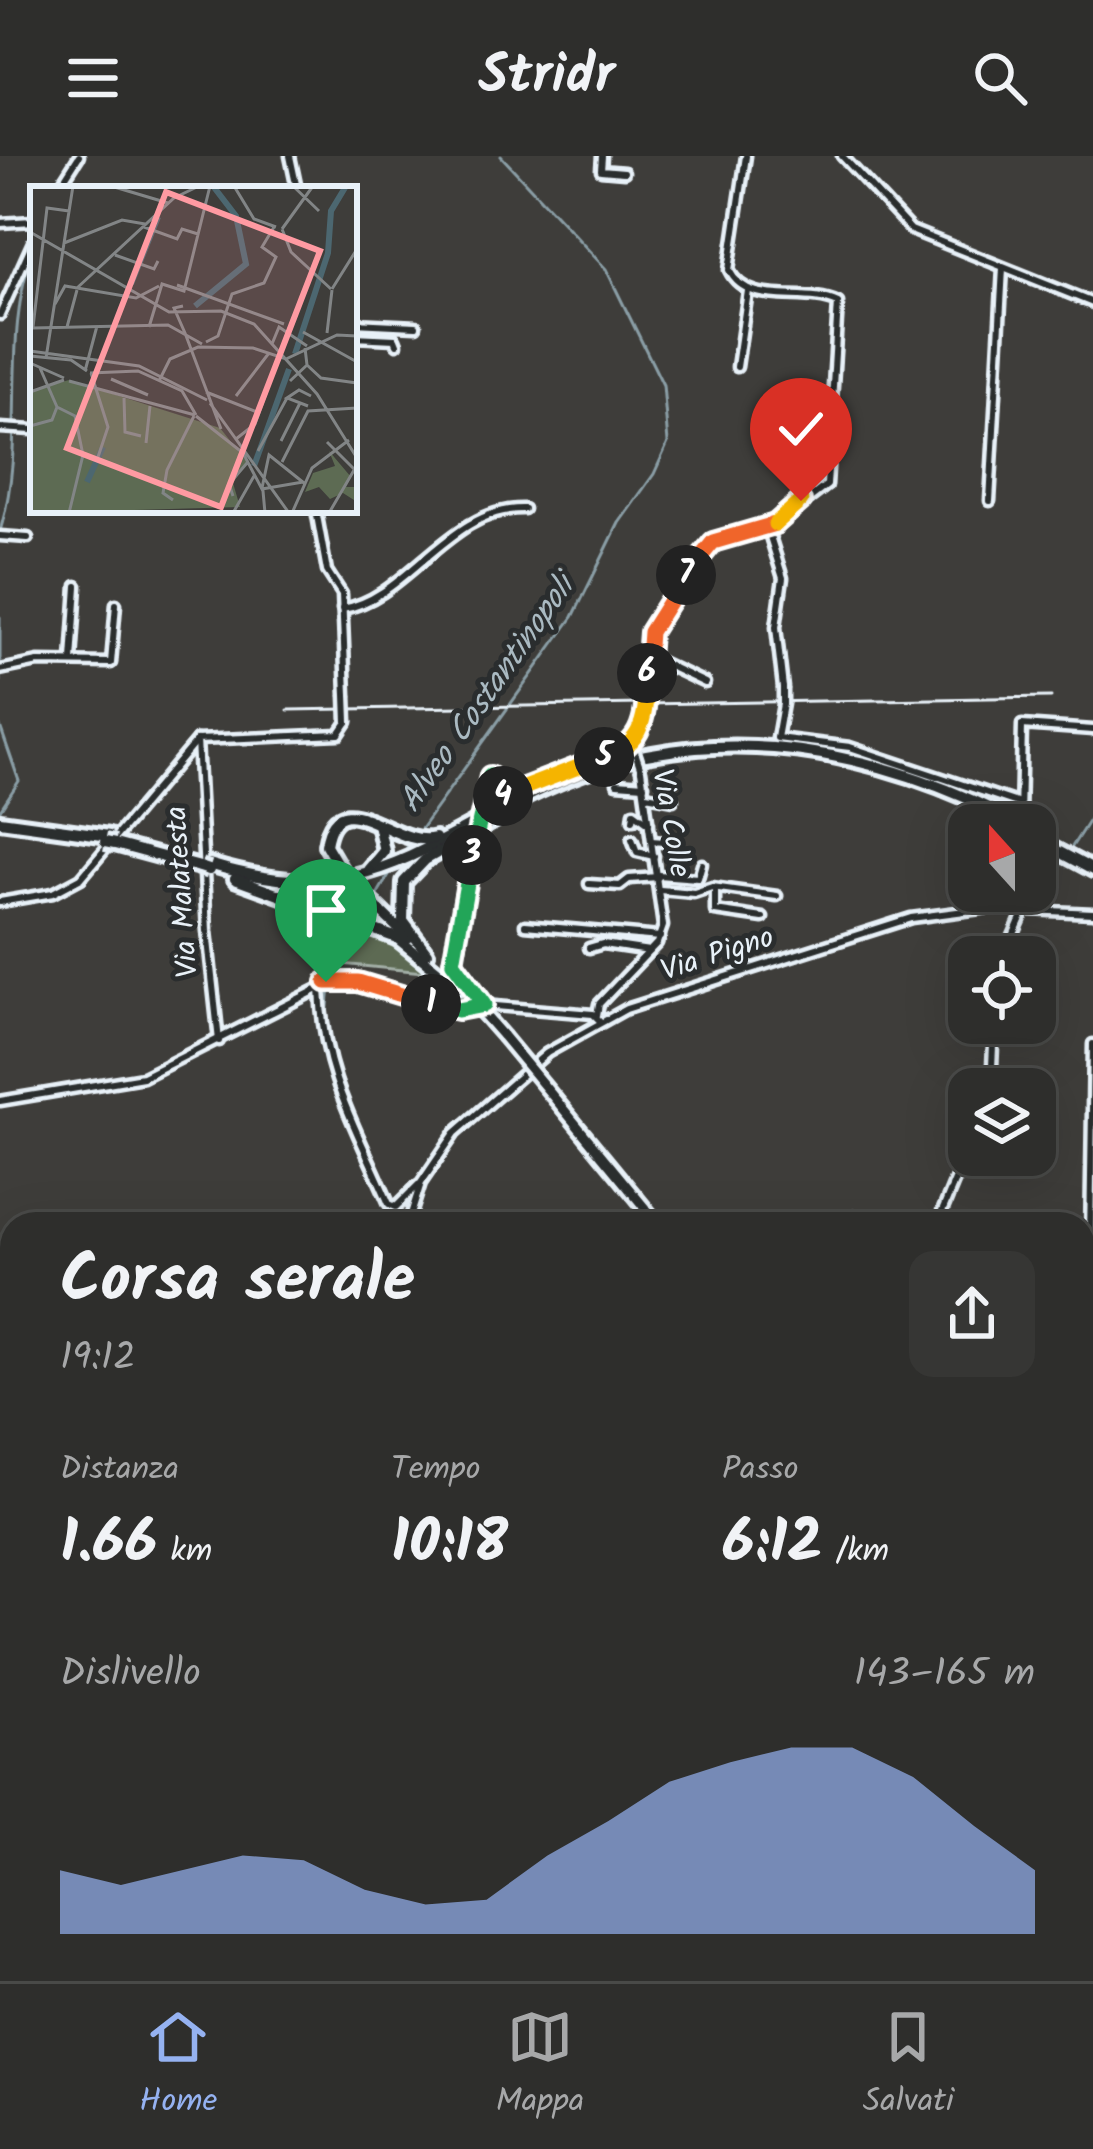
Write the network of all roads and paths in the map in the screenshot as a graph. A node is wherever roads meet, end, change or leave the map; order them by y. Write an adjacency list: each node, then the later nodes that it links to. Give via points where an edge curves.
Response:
1 (79, 156): 7 (street)
2 (290, 156): 8 (street)
3 (602, 156): 6 (street, via 601,170)
4 (746, 156): 13 (street, via 729,270)
5 (842, 156): 12 (street, via 911,230)
6 (624, 172)
7 (60, 186)
8 (295, 186)
9 (30, 221): 10 (street)
10 (0, 223)
11 (30, 249): 15 (street)
12 (1003, 268): 14 (street); 23 (street)
13 (748, 291): 20 (street); 26 (street, Via Colle, via 838,304 826,485)
14 (1093, 303)
15 (0, 315)
16 (357, 323): 17 (street)
17 (416, 326)
18 (357, 337): 19 (street)
19 (397, 344)
20 (737, 367)
21 (0, 428): 22 (street)
22 (30, 430)
23 (990, 501)
24 (524, 509): 31 (street, via 502,510 441,543 372,604)
25 (317, 513): 31 (street)
26 (768, 530): 32 (street, Via Colle, via 706,549 652,628); 44 (street, bridge, via 783,571 777,738 875,754)
27 (0, 536): 28 (street)
28 (28, 538)
29 (76, 586): 33 (street)
30 (116, 604): 33 (street, via 112,662)
31 (342, 610): 38 (street, bridge, via 344,733)
32 (648, 656): 35 (street); 36 (street, Via Colle, bridge)
33 (72, 662): 34 (street)
34 (0, 670)
35 (705, 682)
36 (646, 722): 40 (street, Via Colle, bridge, via 634,737); 45 (street, via 623,752 504,795 494,793 490,776)
37 (1093, 730): 44 (street, via 1022,724)
38 (197, 740): 66 (street, Via Malatesta, via 81,878); 79 (street, Via Malatesta)
39 (617, 783): 40 (street)
40 (644, 785): 41 (street, Via Colle)
41 (646, 795): 42 (street); 49 (street, Via Colle)
42 (673, 800)
43 (971, 804): 45 (highway, via 881,770 759,753 613,770)
44 (1019, 804)
45 (488, 815): 47 (highway, via 412,841); 58 (highway); 58 (highway); 75 (highway, via 424,860 402,889 406,928); 77 (street, bridge, via 473,850 452,960)
46 (633, 820): 49 (street, via 634,812)
47 (376, 821): 61 (highway, via 385,845 377,863); 75 (highway, bridge, via 351,814 328,831 327,851)
48 (0, 823): 56 (highway, via 112,840)
49 (649, 824): 51 (street, Via Colle)
50 (632, 839): 54 (street, via 637,852)
51 (651, 841): 52 (street); 54 (street, Via Colle)
52 (665, 842)
53 (1056, 847): 57 (highway)
54 (654, 856): 59 (street, Via Colle)
55 (702, 864): 59 (street, via 698,878)
56 (204, 866): 60 (highway); 61 (highway)
57 (1093, 867)
58 (389, 870): 60 (highway, via 305,891); 61 (highway)
59 (658, 876): 62 (street); 64 (street, Via Colle)
60 (235, 879): 75 (highway, via 406,943)
61 (305, 884)
62 (589, 884)
63 (715, 888): 64 (street); 65 (street); 70 (street, via 715,911)
64 (660, 890): 72 (street, Via Colle)
65 (777, 896)
66 (0, 902)
67 (1056, 911): 69 (street, Via Pigno)
68 (984, 912): 78 (street, Via Pigno, via 890,923)
69 (1093, 913)
70 (763, 918)
71 (525, 925): 72 (street)
72 (660, 937): 74 (street)
73 (589, 948): 74 (street)
74 (649, 951): 78 (street, via 599,1004)
75 (457, 987): 77 (main road)
76 (320, 989): 77 (street, via 333,980 458,1010); 79 (street); 83 (street, Via Pigno, via 335,1088 389,1204 394,1209)
77 (478, 1005): 78 (street); 85 (main road, bridge)
78 (598, 1018): 83 (street, Via Pigno, via 484,1107 442,1148)
79 (219, 1041): 81 (street, via 137,1079)
80 (1093, 1044): 87 (street)
81 (0, 1101)
82 (957, 1176): 86 (street)
83 (421, 1183): 84 (street, Via Pigno)
84 (412, 1212)
85 (648, 1212)
86 (942, 1212)
87 (1090, 1212)

